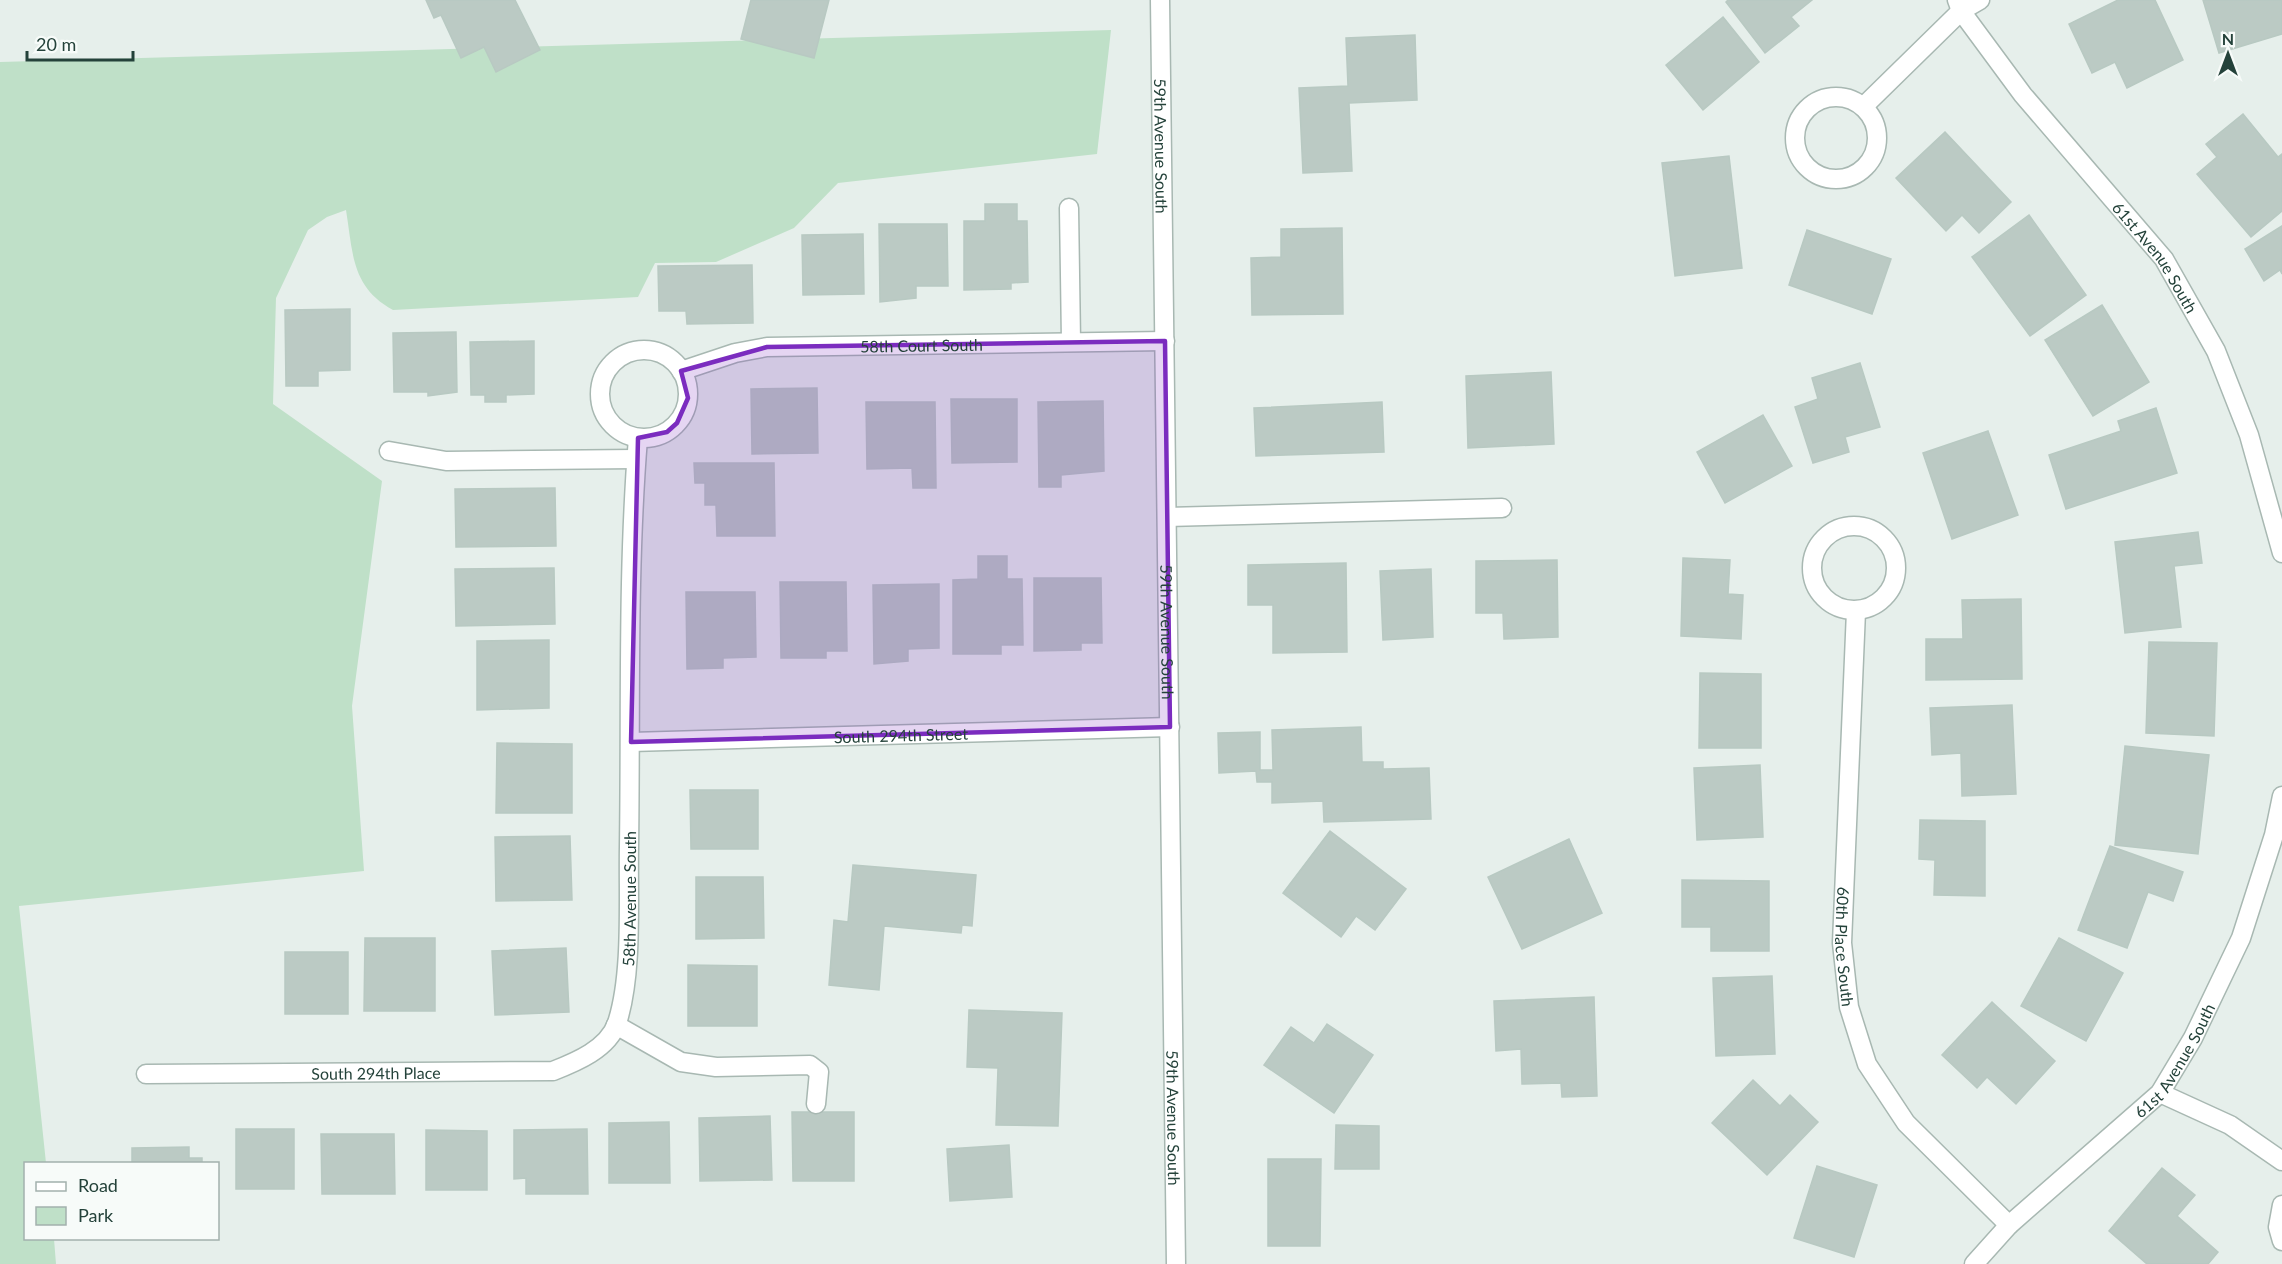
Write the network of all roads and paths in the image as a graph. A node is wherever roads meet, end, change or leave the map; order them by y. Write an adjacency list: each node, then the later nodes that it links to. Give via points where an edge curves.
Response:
1 (1160, 0): 7 (street, 59th Avenue South)
2 (1980, 0): 3 (street)
3 (1959, 5): 4 (street); 14 (street, 61st Avenue South, via 2023,95 2164,259 2216,351 2249,435)
4 (1864, 106): 4 (street, via 1839,96 1826,98 1804,111 1796,130 1796,149 1812,171 1838,179 1852,176 1872,158 1877,131)
5 (1069, 208): 6 (street)
6 (1071, 341): 7 (street, 58th Court South); 8 (street, 58th Court South, via 767,347)
7 (1165, 341): 13 (street, 59th Avenue South)
8 (681, 371): 9 (street, via 687,384 685,411 667,432); 9 (street, via 661,353 647,350 626,354 608,368 600,389 603,411 611,424)
9 (638, 438): 11 (street)
10 (389, 451): 11 (street, via 446,461)
11 (636, 459): 17 (street)
12 (1502, 508): 13 (street)
13 (1167, 517): 16 (street, 59th Avenue South)
14 (2282, 553)
15 (1856, 611): 15 (street, via 1882,600 1891,589 1896,561 1883,537 1871,528 1857,526 1831,532 1820,542 1811,568 1820,594 1842,609); 26 (street, 60th Place South, via 1842,943 1849,1007 1867,1064 1906,1123)
16 (1170, 727): 17 (street, South 294th Street); 28 (street, 59th Avenue South)
17 (631, 742): 19 (street, 58th Avenue South, via 627,952)
18 (2282, 796): 22 (street, 61st Avenue South, via 2274,835 2241,938 2193,1038)
19 (616, 1025): 20 (street, 58th Avenue South); 23 (street, via 681,1062 716,1067 810,1065 819,1072)
20 (599, 1047): 21 (street, South 294th Place, via 577,1062 553,1071)
21 (146, 1074)
22 (2160, 1093): 24 (street, via 2230,1125); 26 (street, 61st Avenue South)
23 (816, 1104)
24 (2282, 1161)
25 (2282, 1205): 27 (street, via 2278,1227)
26 (2009, 1225): 29 (street, 61st Avenue South)
27 (2282, 1241)
28 (1176, 1264)
29 (1974, 1264)

